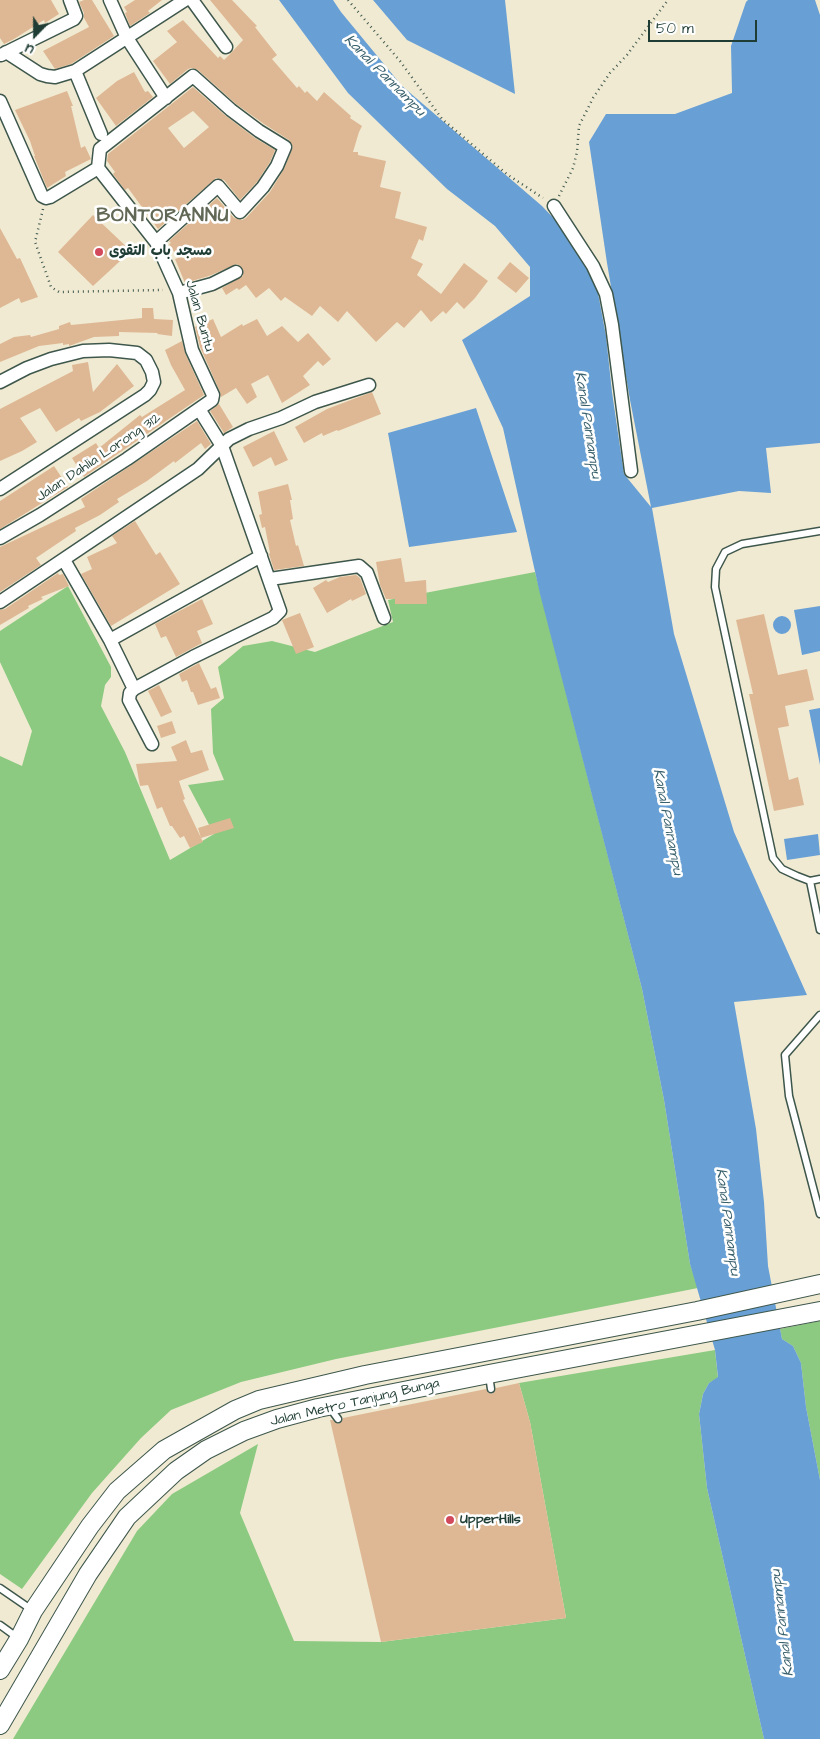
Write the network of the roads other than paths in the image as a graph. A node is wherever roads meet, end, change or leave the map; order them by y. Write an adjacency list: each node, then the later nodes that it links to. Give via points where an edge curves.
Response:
1 (70, 0): 7 (street, via 76,16 74,19)
2 (110, 0): 5 (street)
3 (185, 0): 5 (street)
4 (192, 0): 6 (street)
5 (127, 38): 8 (street); 9 (street)
6 (226, 47)
7 (3, 54): 8 (street, via 40,74 55,77)
8 (75, 72): 11 (street)
9 (166, 98): 12 (street, via 100,148); 14 (street, via 193,76 231,110 285,147 263,187 240,212 218,186)
10 (0, 101): 12 (street, via 42,196 46,198)
11 (101, 134)
12 (98, 168): 14 (street, Jalan Buntu)
13 (554, 206): 22 (street, via 593,266 606,294)
14 (156, 242): 16 (street, Jalan Buntu)
15 (236, 272): 16 (street, via 212,284)
16 (178, 293): 19 (street, Jalan Buntu, via 192,350 213,395)
17 (0, 382): 23 (street, via 51,359 83,351 109,350 133,352 146,360 154,382 144,395)
18 (369, 385): 21 (street, via 315,402 249,429)
19 (212, 400): 20 (street, Jalan Dahlia Lorong 312)
20 (199, 409): 21 (street); 25 (street, Jalan Dahlia Lorong 312, via 88,485)
21 (222, 446): 26 (street); 27 (street, via 198,470)
22 (631, 472)
23 (0, 489)
24 (820, 531): 35 (lane, via 742,544 725,552 716,569 716,587 773,858 782,869)
25 (0, 538)
26 (261, 556): 28 (street); 31 (street)
27 (64, 560): 29 (street); 31 (street)
28 (270, 579): 30 (street, via 359,566 367,573); 32 (street, via 280,608 277,616)
29 (0, 602)
30 (384, 618)
31 (110, 640): 32 (street)
32 (134, 689): 33 (street, via 128,700)
33 (152, 744)
34 (820, 879): 35 (lane)
35 (810, 881): 36 (lane)
36 (820, 927)
37 (820, 1015): 38 (lane, via 784,1054 789,1096)
38 (820, 1214)
39 (820, 1284): 42 (main road, Jalan Metro Tanjung Bunga, via 365,1375 259,1400 164,1450 117,1491)
40 (820, 1311): 46 (main road, Jalan Metro Tanjung Bunga, via 333,1413 276,1419 206,1450 176,1471 127,1517 88,1574)
41 (0, 1588): 42 (lane)
42 (33, 1611): 44 (main road, Jalan Metro Tanjung Bunga)
43 (0, 1625): 44 (lane)
44 (19, 1639): 45 (main road, Jalan Metro Tanjung Bunga)
45 (0, 1670)
46 (0, 1725)

